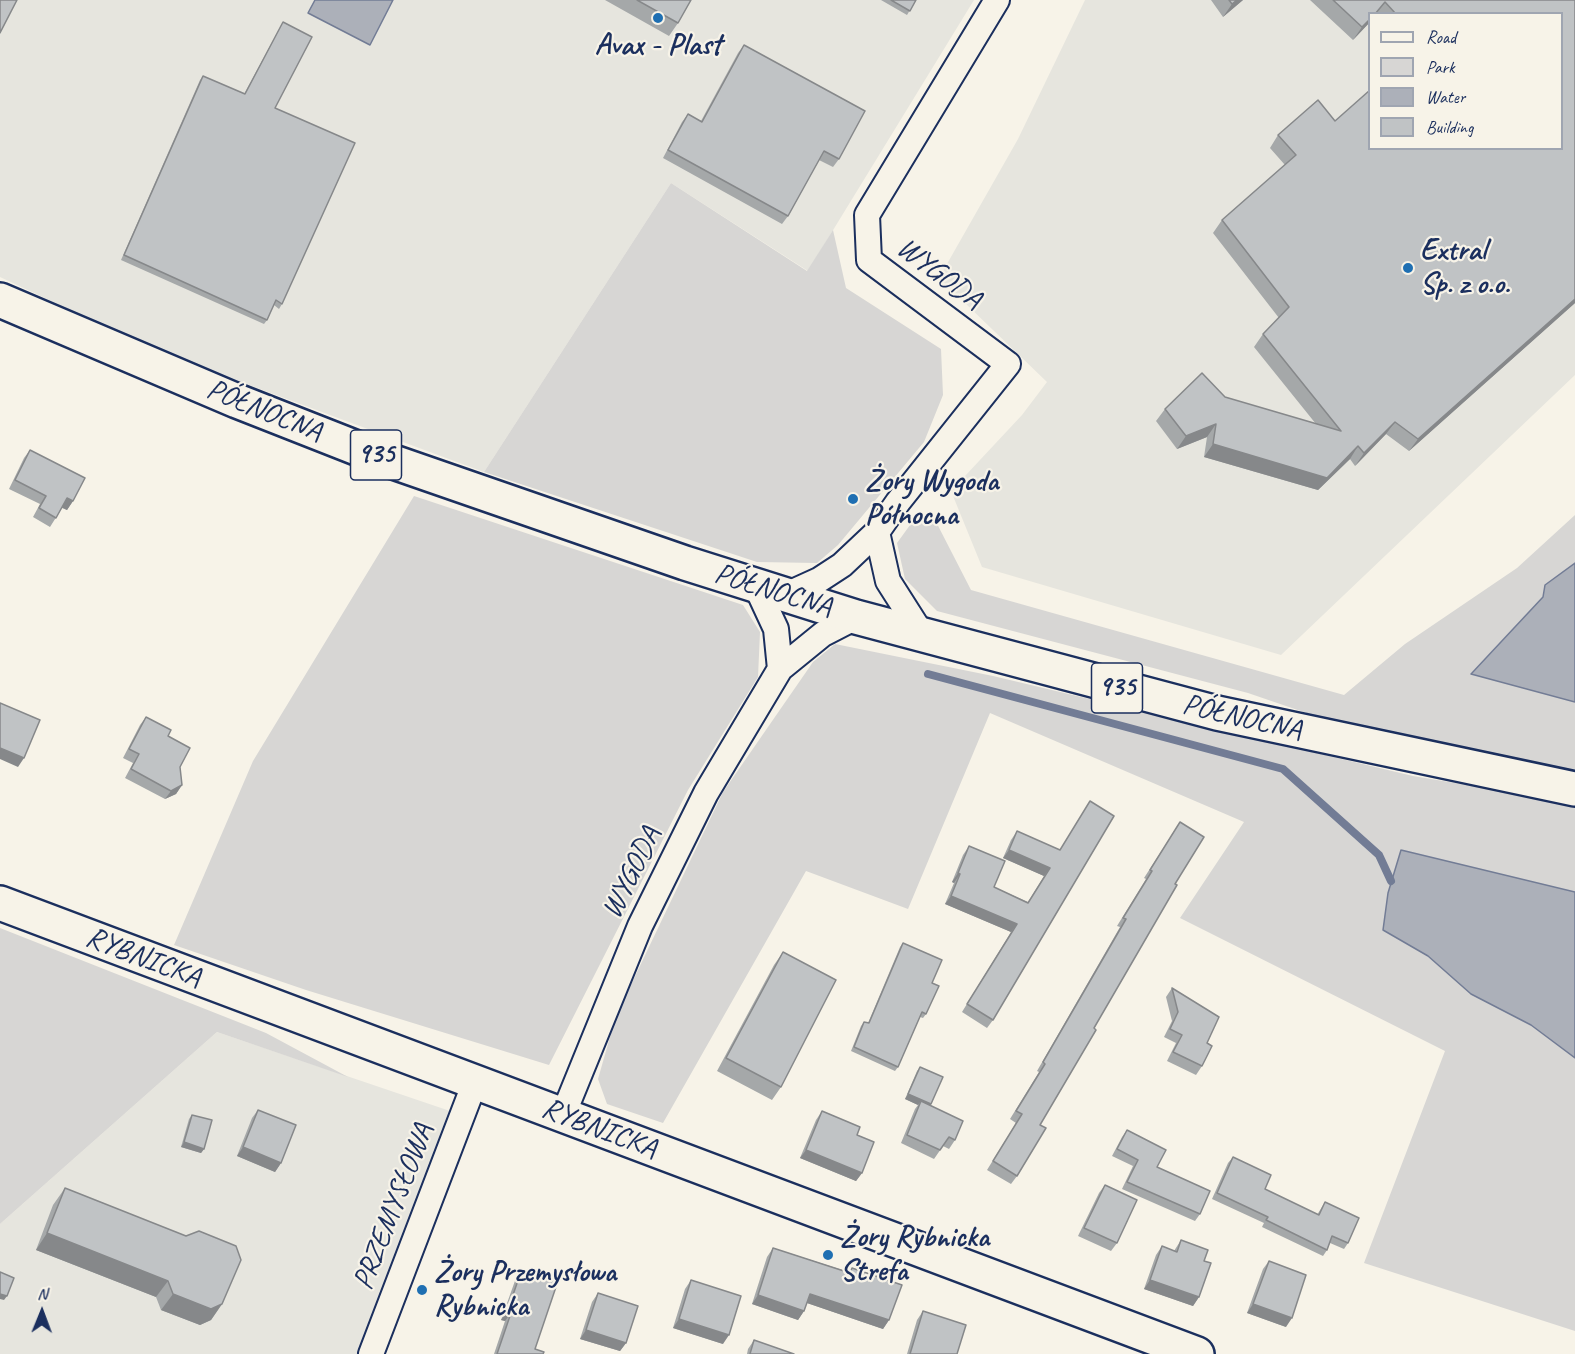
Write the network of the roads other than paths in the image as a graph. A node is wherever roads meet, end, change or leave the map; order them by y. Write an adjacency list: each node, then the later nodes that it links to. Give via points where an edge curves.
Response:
1 (997, 0): 3 (street, WYGODA, via 867,215 869,260 1008,364)
2 (0, 300): 4 (main road, PÓŁNOCNA / 935, via 382,458)
3 (877, 532): 4 (street, WYGODA, via 842,565 819,580); 6 (street, via 888,581)
4 (771, 590): 5 (main road, PÓŁNOCNA / 935); 7 (street)
5 (856, 616): 6 (main road, PÓŁNOCNA / 935); 7 (street, WYGODA, via 817,638)
6 (923, 636): 8 (main road, PÓŁNOCNA / 935, via 1217,713)
7 (780, 669): 11 (street, WYGODA, via 706,793 640,926)
8 (1575, 789)
9 (0, 903): 10 (main road, RYBNICKA)
10 (476, 1083): 11 (main road, RYBNICKA); 12 (street, PRZEMYSŁOWA)
11 (563, 1115): 13 (main road, RYBNICKA)
12 (371, 1354)
13 (1197, 1354)

